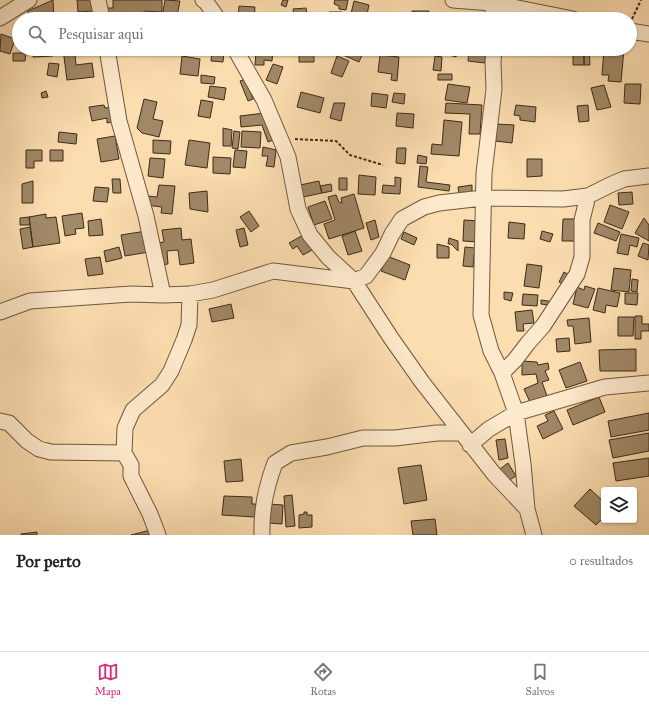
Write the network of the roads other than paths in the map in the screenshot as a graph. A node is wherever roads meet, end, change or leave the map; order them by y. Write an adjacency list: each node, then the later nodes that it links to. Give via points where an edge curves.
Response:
1 (29, 0): 10 (street)
2 (98, 0): 6 (street)
3 (203, 0): 7 (street)
4 (454, 0): 5 (street)
5 (492, 3): 8 (street); 9 (street)
6 (101, 12)
7 (213, 12)
8 (493, 12)
9 (538, 12)
10 (0, 18)
11 (637, 32): 12 (street)
12 (649, 34)
13 (109, 56): 21 (street, via 119,121 146,216)
14 (239, 56): 19 (street, via 264,100 288,157 298,208 310,235 328,257)
15 (493, 56): 18 (street, via 494,89)
16 (649, 176): 17 (street, via 624,179)
17 (588, 196): 18 (street, via 563,199); 23 (street, via 582,220 582,257 577,274 543,326)
18 (483, 198): 19 (street, via 424,207 402,219 383,253 366,276); 23 (street, via 481,315 491,352)
19 (354, 281): 20 (street, via 273,270 213,290); 27 (street, via 390,338)
20 (190, 294): 21 (street); 29 (street, via 189,325 184,340 162,385 133,410 125,428)
21 (163, 295): 22 (street, via 131,294 30,301)
22 (0, 312)
23 (502, 374): 25 (street)
24 (649, 383): 25 (street, via 605,387)
25 (516, 413): 28 (street); 30 (street)
26 (0, 421): 29 (street, via 9,423 39,449 51,452)
27 (461, 433): 28 (street); 32 (street, via 364,438 291,453 275,463 264,496)
28 (470, 444): 30 (street)
29 (124, 453): 31 (street, via 131,465 131,476)
30 (527, 509): 33 (street)
31 (158, 535)
32 (262, 535)
33 (534, 535)

